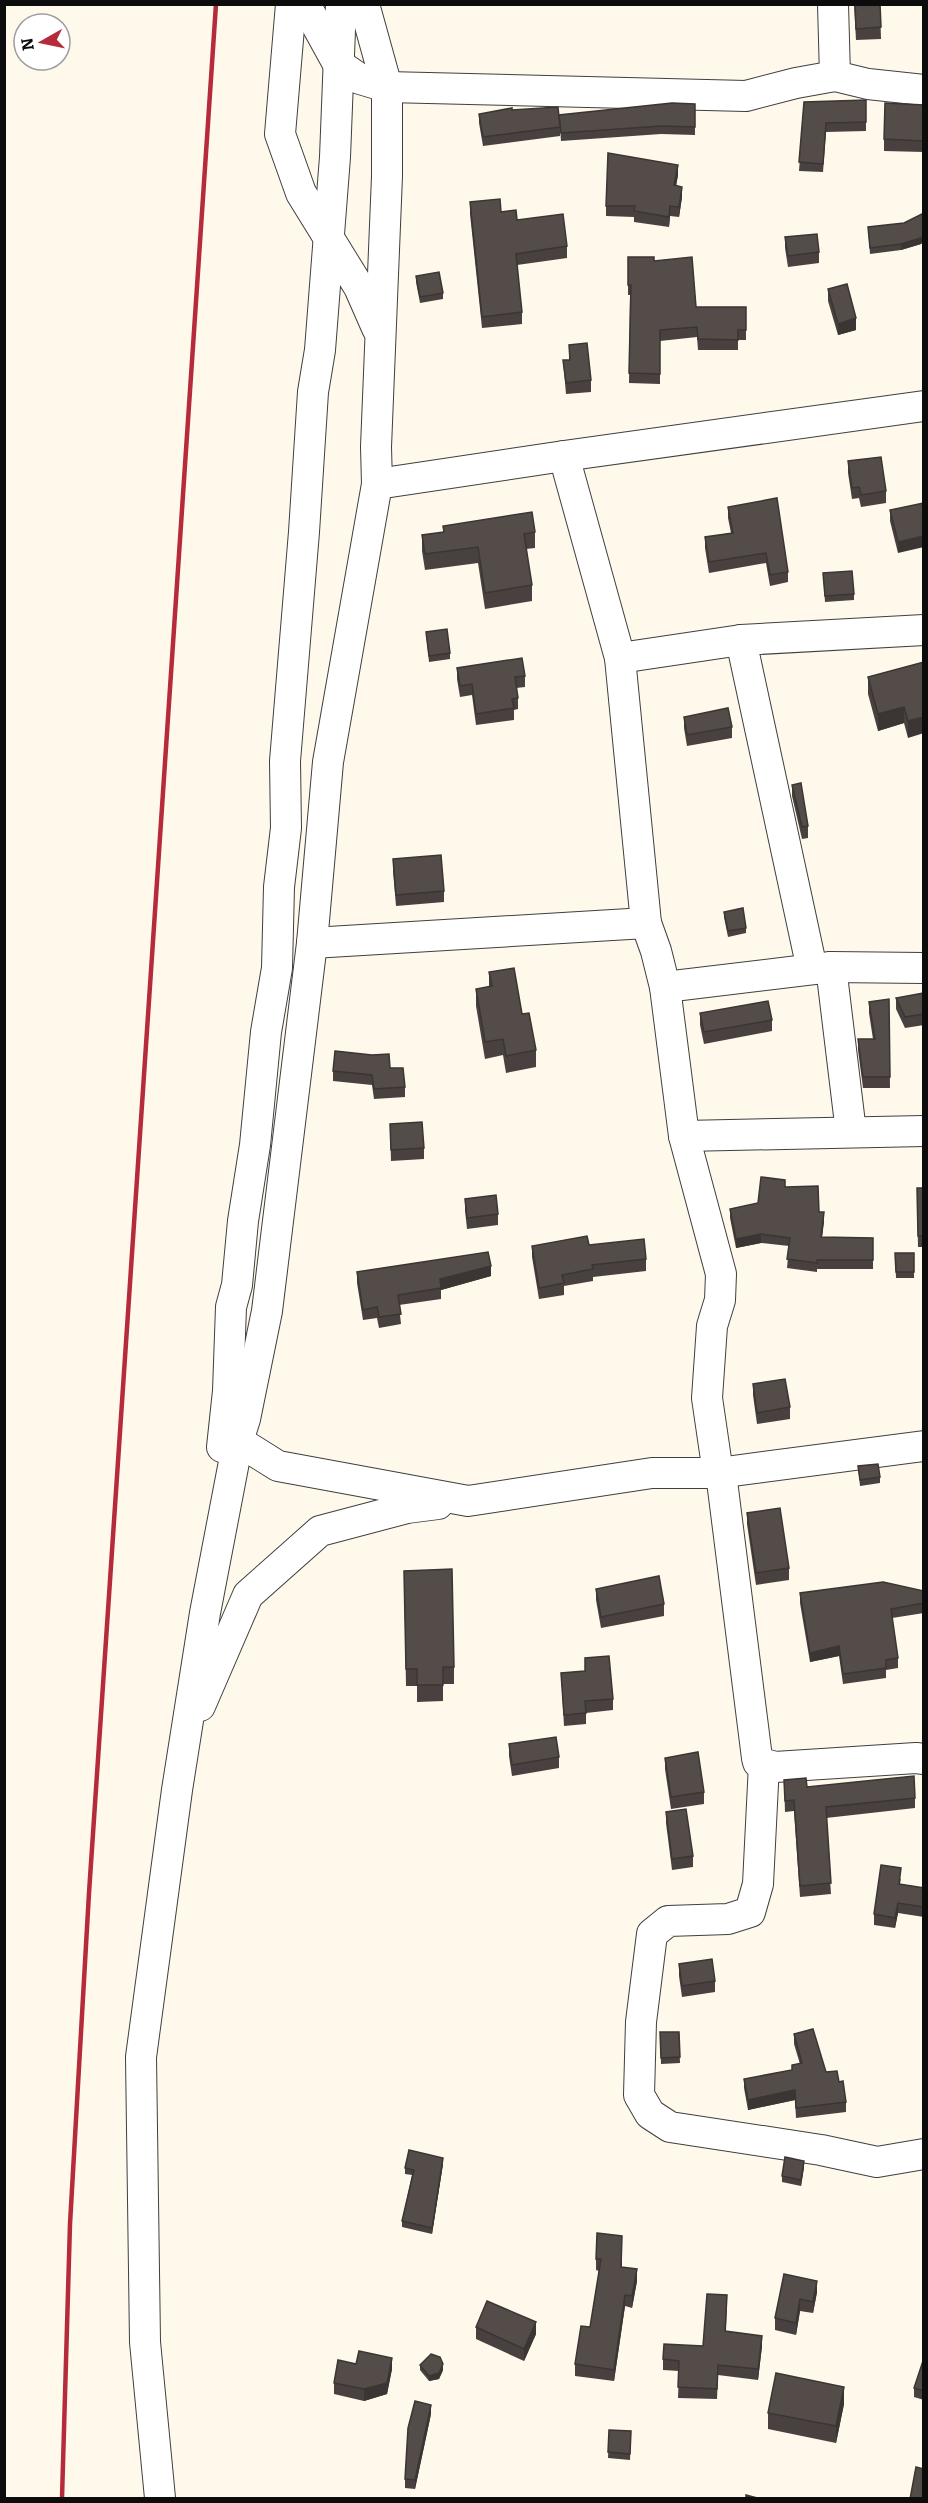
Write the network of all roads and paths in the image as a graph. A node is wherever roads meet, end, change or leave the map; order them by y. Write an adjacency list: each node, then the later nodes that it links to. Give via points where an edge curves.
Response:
1 (291, 4): 10 (street, via 280,134 301,193)
2 (305, 4): 6 (street)
3 (341, 4): 6 (street)
4 (364, 4): 8 (street)
5 (833, 4): 7 (street)
6 (338, 64): 8 (street, via 360,79); 10 (street)
7 (834, 76): 8 (street, via 747,96); 9 (street)
8 (387, 87): 11 (street)
9 (924, 90)
10 (329, 236): 11 (street, via 359,287); 30 (street, via 320,350 312,392 285,761 286,828 279,887 277,968 231,1307 228,1391 220,1460)
11 (380, 337): 14 (street)
12 (924, 406): 13 (street)
13 (564, 456): 14 (street); 17 (street)
14 (377, 484): 19 (street, via 328,762)
15 (924, 630): 16 (street)
16 (741, 640): 17 (street); 20 (street)
17 (620, 658): 18 (street)
18 (646, 923): 19 (street); 22 (street)
19 (312, 943): 26 (street, via 267,1311)
20 (821, 968): 21 (street); 22 (street); 24 (street)
21 (924, 968)
22 (665, 987): 25 (street)
23 (924, 1131): 24 (street)
24 (851, 1132): 25 (street)
25 (684, 1136): 28 (street, via 721,1274 720,1299 712,1326 707,1398)
26 (238, 1441): 29 (street, via 278,1466); 30 (street)
27 (924, 1446): 28 (street)
28 (718, 1473): 29 (street, via 652,1473); 33 (street, via 722,1473 757,1758)
29 (468, 1501): 31 (street, via 407,1508 320,1531 248,1595)
30 (225, 1504): 31 (street)
31 (185, 1738): 35 (street, via 141,2057 145,2342)
32 (924, 1759): 33 (street, via 775,1767)
33 (764, 1764): 34 (street, via 758,1884 750,1912 728,1919 668,1921 652,1934 641,2022 639,2095 650,2114 670,2127 877,2162)
34 (924, 2154)
35 (160, 2499)

